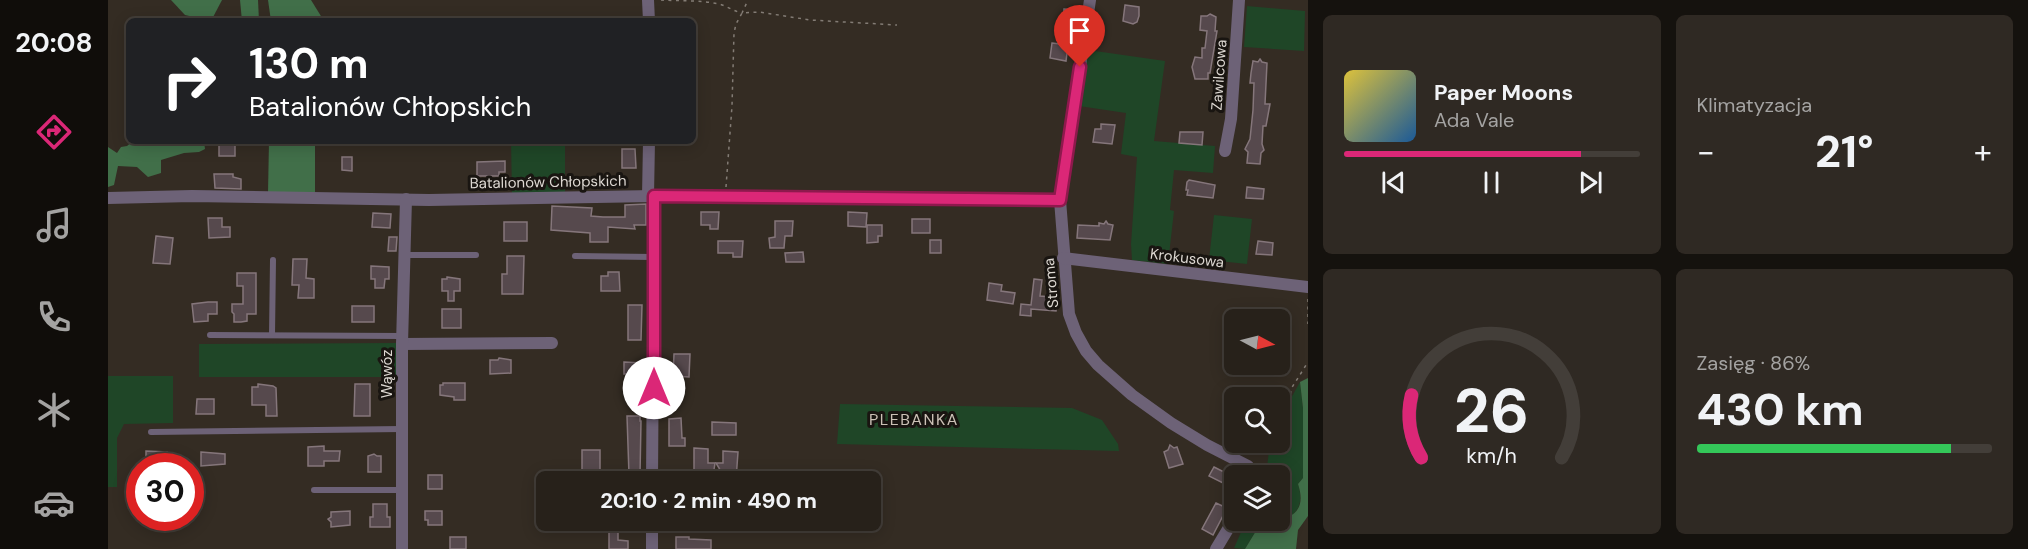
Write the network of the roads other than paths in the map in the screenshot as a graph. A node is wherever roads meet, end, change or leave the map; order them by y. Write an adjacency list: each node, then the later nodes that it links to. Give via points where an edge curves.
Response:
1 (648, 0): 4 (street)
2 (1090, 0): 10 (street, Stroma)
3 (1239, 0): 6 (street, Zawilcowa, via 1231,119)
4 (649, 18)
5 (649, 144): 7 (street)
6 (1225, 151)
7 (651, 196): 9 (street, Batalionów Chłopskich); 10 (street, Batalionów Chłopskich); 14 (street)
8 (108, 198): 9 (street, Batalionów Chłopskich)
9 (406, 199): 11 (street, Wąwóz)
10 (1060, 200): 15 (street, Stroma)
11 (404, 255): 12 (lane); 20 (street, Wąwóz)
12 (476, 255)
13 (575, 256): 14 (lane)
14 (654, 257): 25 (street)
15 (1063, 258): 17 (street, Krokusowa); 24 (street, Stroma, via 1069,314 1086,351 1098,365 1132,395 1193,436)
16 (273, 260): 19 (lane)
17 (1308, 287)
18 (210, 335): 19 (lane)
19 (272, 335): 20 (lane)
20 (402, 340): 21 (street); 22 (street, Wąwóz)
21 (552, 343)
22 (402, 429): 23 (lane); 27 (street, Wąwóz)
23 (151, 432)
24 (1246, 465)
25 (652, 471)
26 (314, 490): 27 (lane)
27 (402, 490): 30 (street, Wąwóz)
28 (652, 531): 31 (street)
29 (1227, 531): 32 (street)
30 (402, 549)
31 (652, 549)
32 (1216, 549)

